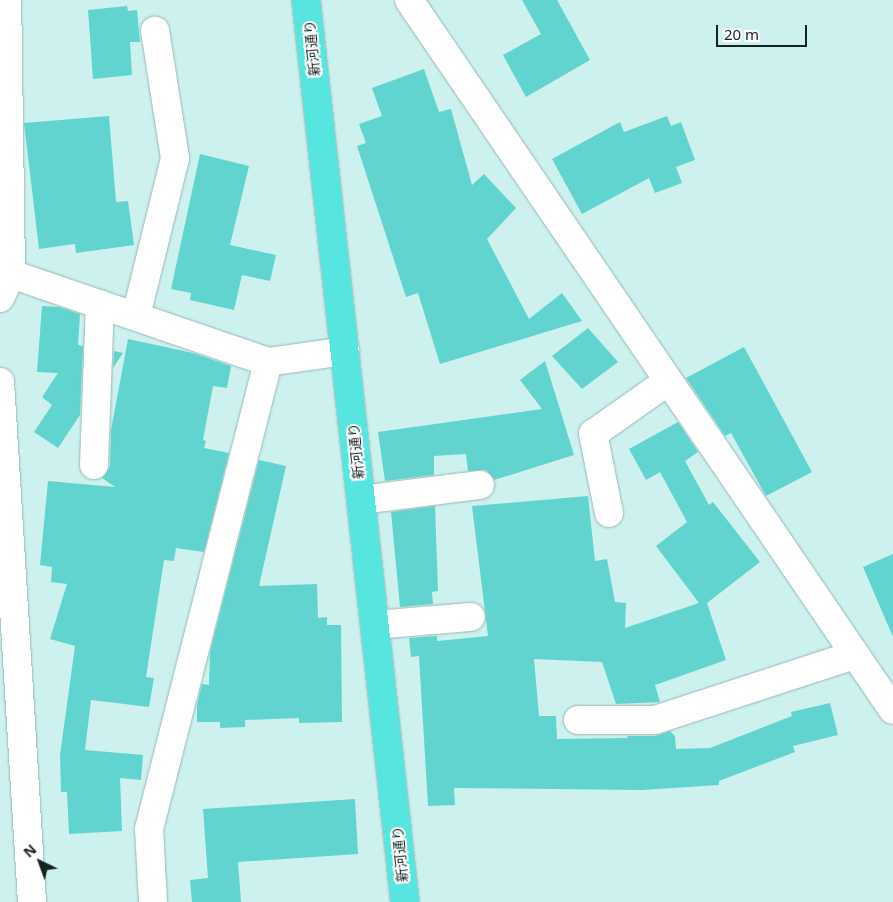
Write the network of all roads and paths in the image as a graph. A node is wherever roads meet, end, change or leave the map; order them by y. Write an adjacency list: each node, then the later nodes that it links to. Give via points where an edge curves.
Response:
1 (7, 0): 5 (street)
2 (306, 0): 8 (highway, 新河通り)
3 (409, 0): 10 (street)
4 (155, 31): 7 (street, via 175,158)
5 (6, 286): 6 (street)
6 (100, 304): 7 (street); 12 (street)
7 (136, 316): 9 (street)
8 (345, 351): 9 (street); 14 (highway, 新河通り)
9 (268, 362): 22 (street, via 149,829)
10 (668, 381): 15 (street, via 592,434); 18 (street)
11 (0, 382): 21 (street)
12 (94, 465)
13 (480, 485): 14 (street)
14 (361, 500): 17 (highway, 新河通り)
15 (609, 513)
16 (471, 617): 17 (street)
17 (375, 626): 23 (highway, 新河通り)
18 (854, 655): 19 (street); 20 (street, via 655,720)
19 (893, 710)
20 (578, 720)
21 (32, 902)
22 (153, 902)
23 (405, 902)

